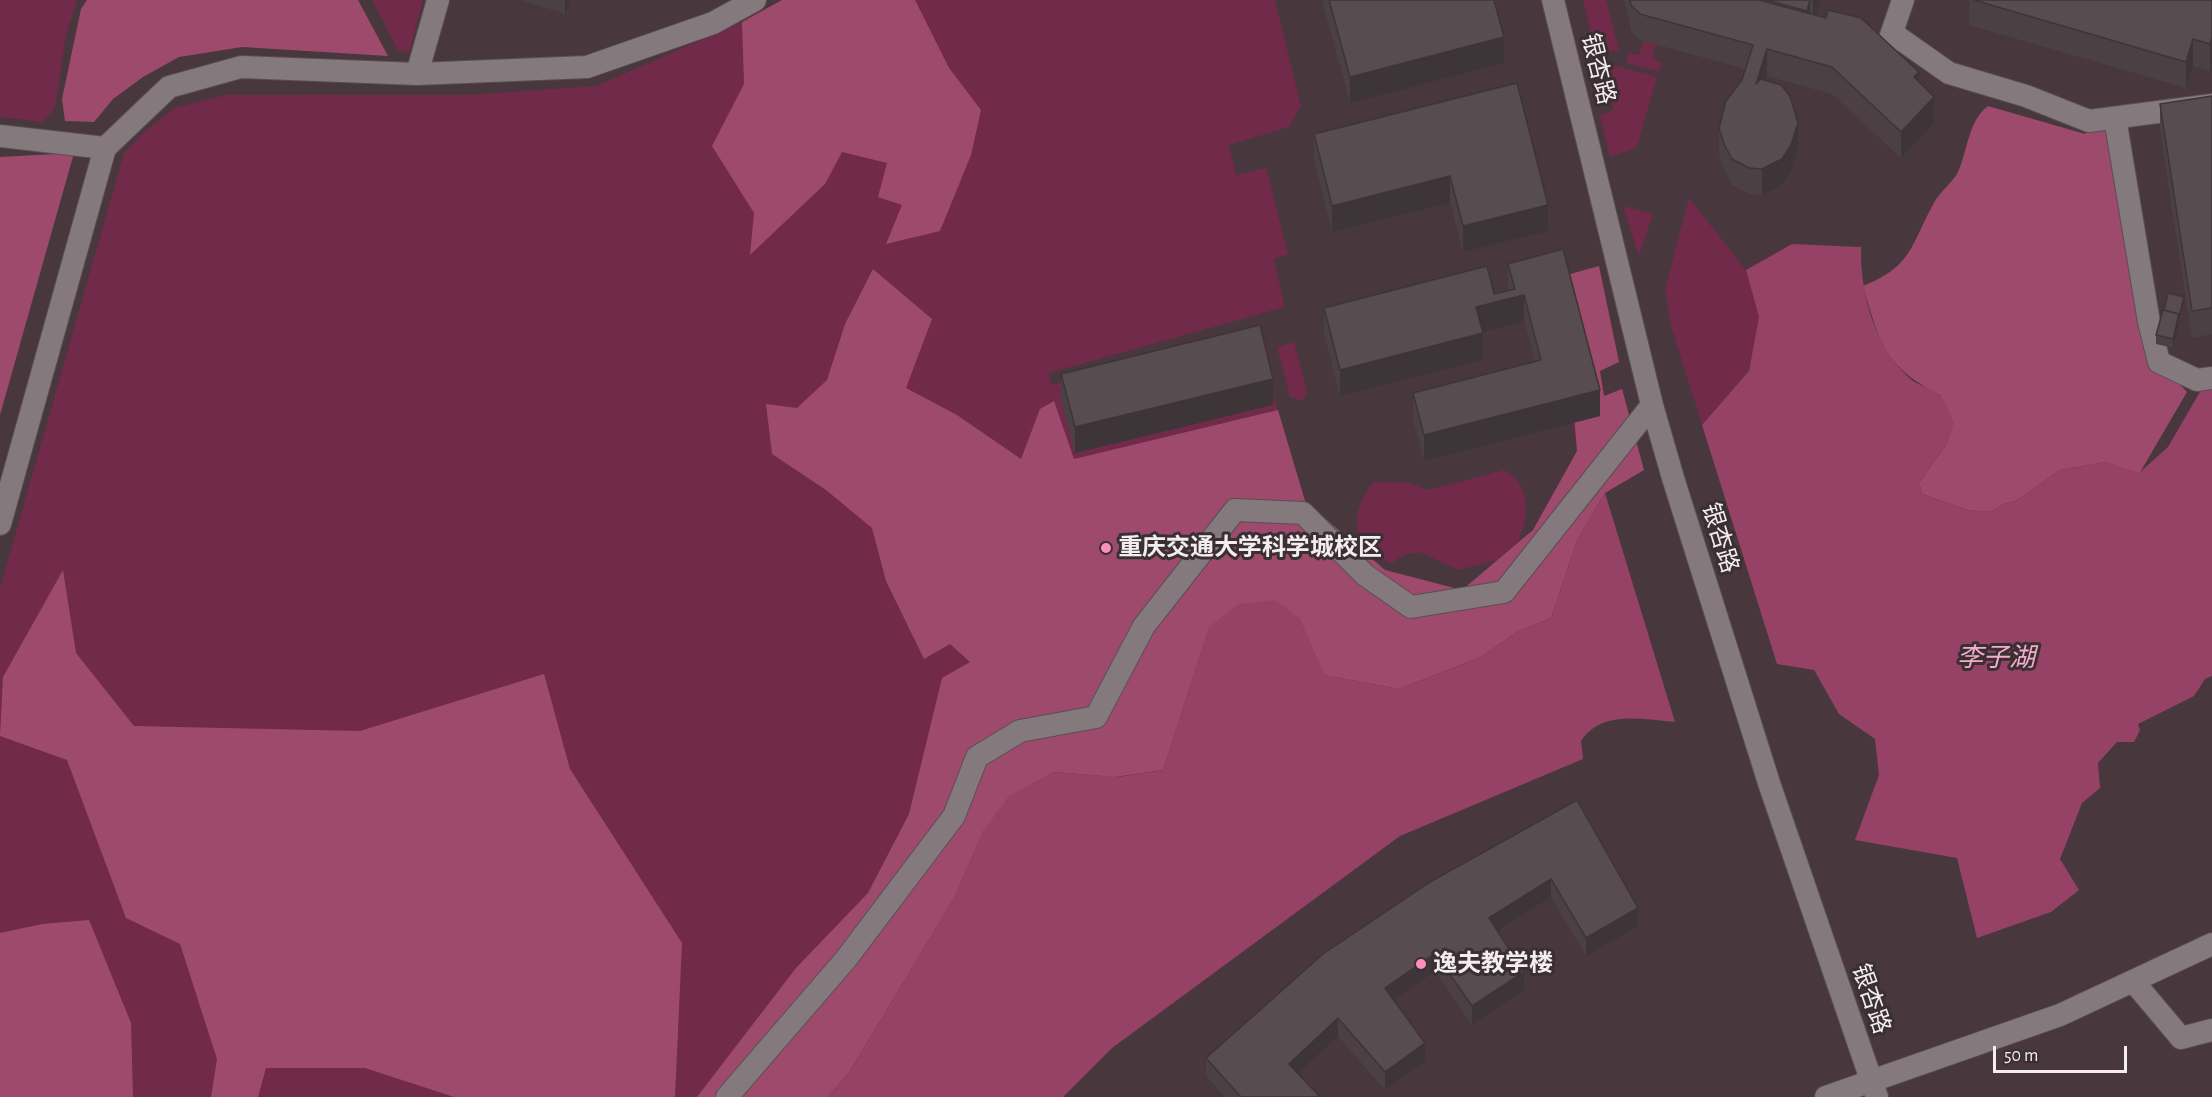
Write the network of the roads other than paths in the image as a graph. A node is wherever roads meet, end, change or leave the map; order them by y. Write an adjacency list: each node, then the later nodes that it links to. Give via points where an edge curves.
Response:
1 (438, 0): 7 (street)
2 (755, 0): 7 (street, via 713,23 587,67)
3 (1553, 0): 13 (street, 银杏路)
4 (1903, 0): 5 (street)
5 (1892, 33): 6 (street); 9 (street, via 1949,73 2026,96 2089,122)
6 (1881, 63)
7 (417, 74): 11 (street, via 241,67 169,87)
8 (2212, 105): 9 (street)
9 (2115, 118): 12 (street, via 2159,362 2197,380)
10 (0, 136): 11 (street)
11 (105, 148): 14 (street)
12 (2212, 378)
13 (1652, 405): 18 (street, 银杏路, via 1769,783); 19 (street, via 1503,592 1411,607 1365,575 1303,513 1235,510 1144,626 1096,717 1020,730 977,757 954,816 846,959)
14 (0, 524)
15 (2212, 944): 16 (street)
16 (2133, 981): 17 (street, via 2181,1038); 18 (street, via 2060,1015)
17 (2212, 1030)
18 (1874, 1089): 20 (street)
19 (727, 1097)
20 (1826, 1097)

